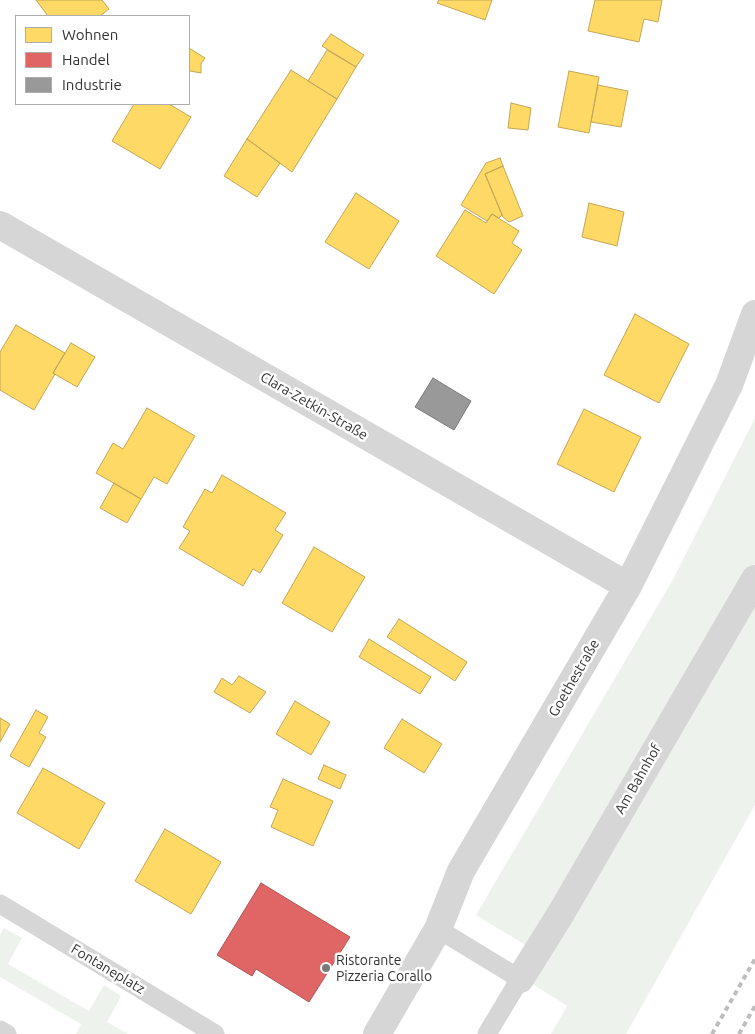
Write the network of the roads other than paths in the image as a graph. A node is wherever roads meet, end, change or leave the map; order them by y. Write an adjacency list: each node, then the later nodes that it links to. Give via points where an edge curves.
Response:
1 (0, 225): 4 (street, Clara-Zetkin-Straße)
2 (755, 314): 4 (street, Goethestraße, via 729,385)
3 (755, 579): 7 (street, Am Bahnhof)
4 (628, 586): 6 (street, Goethestraße, via 461,871)
5 (0, 904): 10 (lane, Fontaneplatz)
6 (438, 929): 7 (lane); 11 (street, Goethestraße)
7 (520, 979): 12 (lane)
8 (0, 1030): 9 (lane)
9 (7, 1034)
10 (215, 1034)
11 (377, 1034)
12 (487, 1034)

